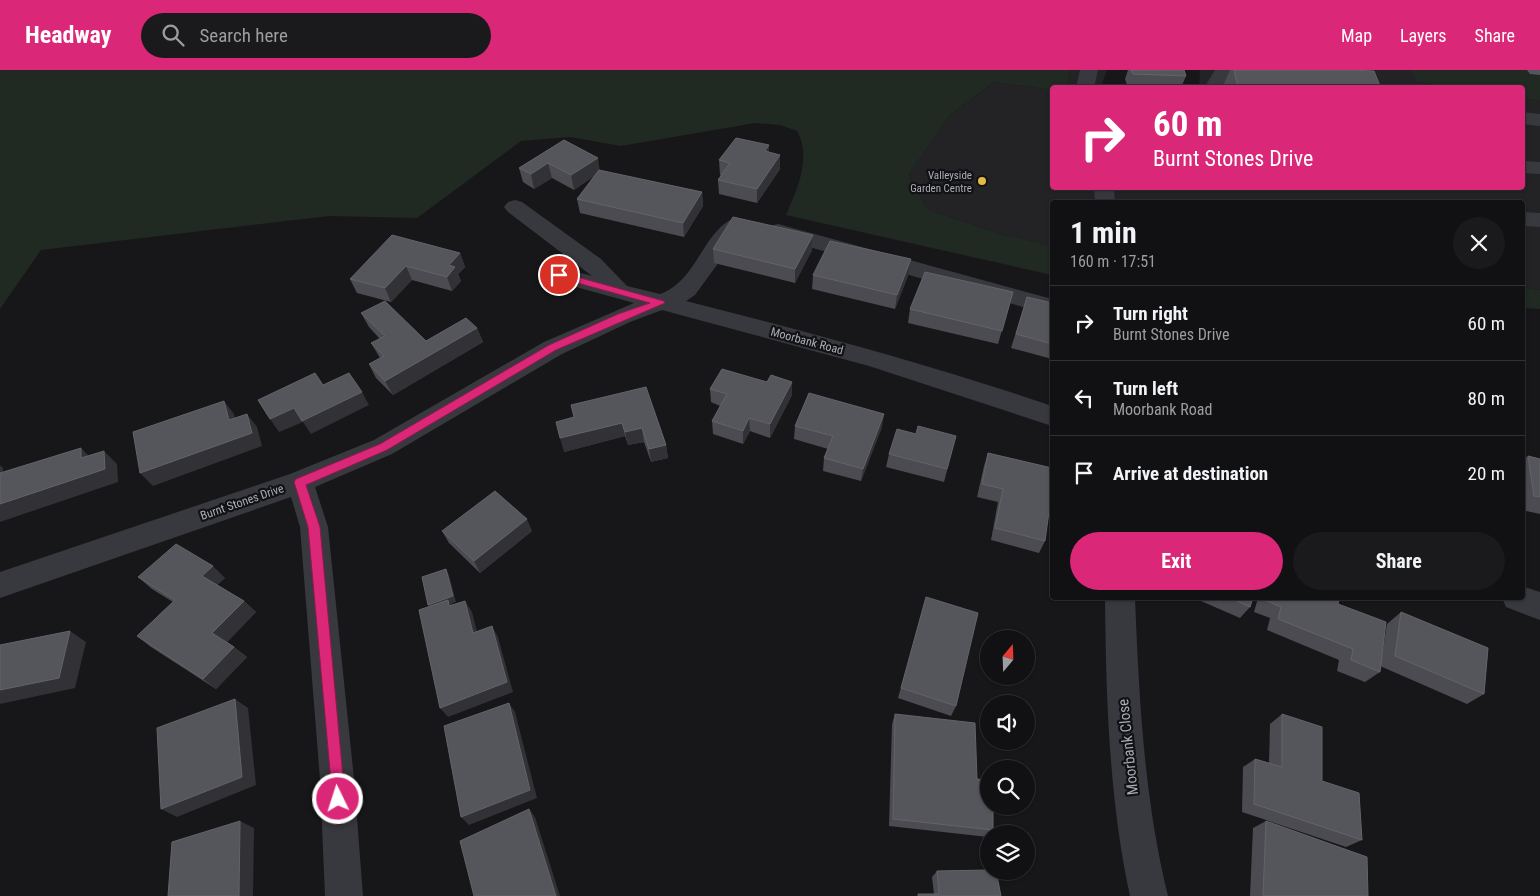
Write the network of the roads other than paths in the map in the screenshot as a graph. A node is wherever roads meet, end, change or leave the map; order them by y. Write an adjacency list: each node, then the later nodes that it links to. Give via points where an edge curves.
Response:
1 (1089, 70): 5 (street)
2 (1224, 70): 6 (street)
3 (1536, 70): 4 (main road)
4 (1540, 70)
5 (1086, 85)
6 (1215, 85)
7 (1525, 118): 8 (street)
8 (1540, 120)
9 (1525, 166): 10 (street)
10 (1540, 168)
11 (515, 207): 15 (street, via 593,264)
12 (1525, 219): 13 (street)
13 (1540, 220)
14 (559, 275): 15 (street, Moorbank Road)
15 (620, 292): 16 (street, Moorbank Road)
16 (661, 303): 17 (street, Burnt Stones Drive, via 687,289 737,226 755,224); 18 (street, Moorbank Road, via 889,363); 19 (street, Burnt Stones Drive, via 622,316 553,348 384,447)
17 (1050, 306)
18 (1050, 415)
19 (300, 482): 20 (street, Burnt Stones Drive); 24 (street, via 314,527)
20 (0, 585)
21 (1120, 600): 25 (street, Moorbank Close, via 1123,712)
22 (1523, 600): 23 (street)
23 (1540, 606)
24 (344, 896)
25 (1149, 896)

